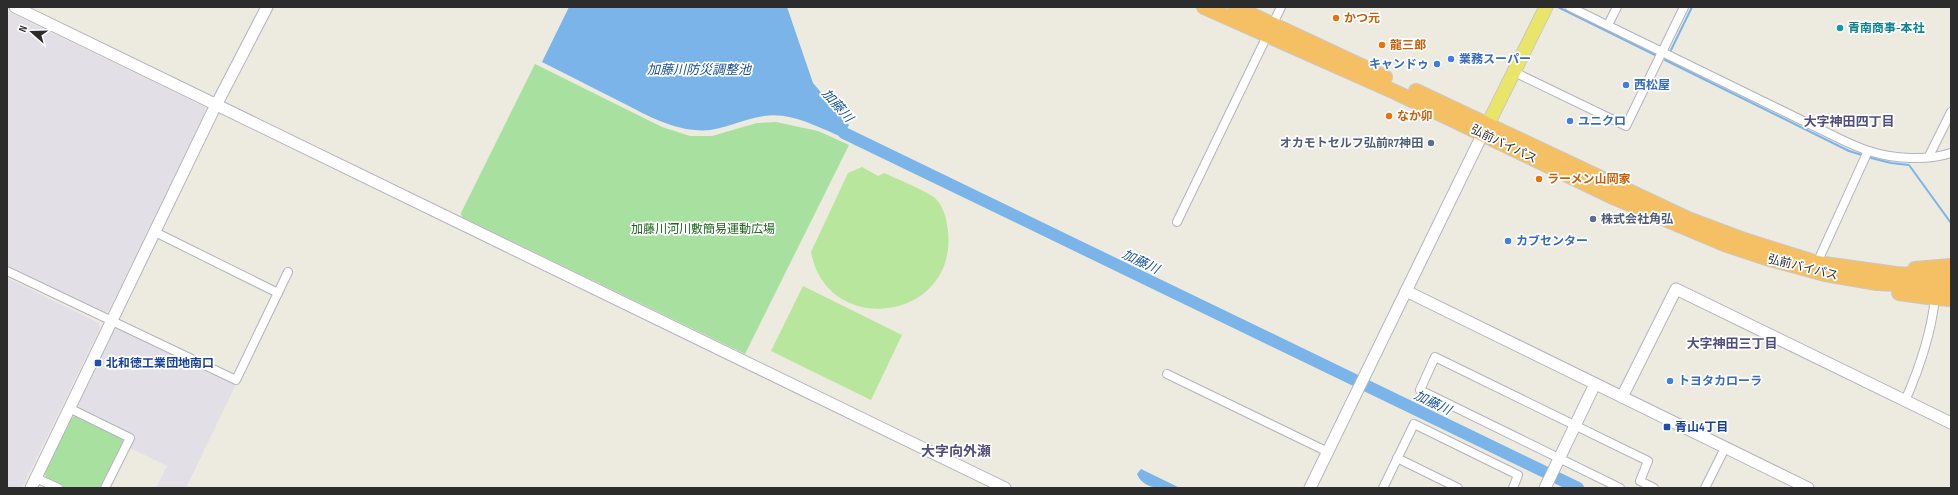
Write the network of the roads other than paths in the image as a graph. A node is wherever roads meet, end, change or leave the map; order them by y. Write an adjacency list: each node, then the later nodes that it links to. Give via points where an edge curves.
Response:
1 (15, 7): 14 (street)
2 (267, 7): 14 (street)
3 (1204, 7): 11 (highway, 弘前バイパス)
4 (1234, 7): 11 (highway, 弘前バイパス)
5 (1281, 7): 11 (street)
6 (1546, 7): 13 (main road)
7 (1570, 7): 10 (street)
8 (1617, 7): 10 (street)
9 (1684, 7): 12 (street)
10 (1608, 25): 12 (street)
11 (1270, 31): 16 (highway, 弘前バイパス, via 1395,92); 20 (street)
12 (1662, 52): 13 (street, via 1626,126); 17 (street)
13 (1514, 72): 16 (main road)
14 (217, 105): 21 (street); 50 (street)
15 (1951, 112): 19 (street)
16 (1485, 129): 23 (highway, 弘前バイパス, via 1615,198 1683,228 1766,258); 28 (street)
17 (1868, 151): 19 (street, via 1891,156); 23 (street)
18 (1951, 153): 19 (street)
19 (1929, 156)
20 (1177, 222)
21 (155, 232): 29 (street); 32 (street)
22 (1951, 266): 23 (highway, via 1906,270)
23 (1824, 268): 26 (highway, 弘前バイパス); 27 (highway, 弘前バイパス, via 1877,284); 30 (highway, via 1866,287)
24 (7, 271): 32 (street)
25 (288, 272): 29 (street)
26 (1951, 277)
27 (1951, 287)
28 (1406, 292): 34 (street); 41 (street)
29 (278, 293): 32 (street, via 236,380 118,323)
30 (1935, 298): 31 (highway); 36 (street, via 1926,350)
31 (1951, 299)
32 (111, 322): 37 (street)
33 (1167, 374): 41 (street)
34 (1595, 384): 35 (street); 39 (street)
35 (1622, 397): 36 (street, via 1676,289); 40 (street)
36 (1905, 401): 38 (street)
37 (69, 408): 44 (street); 49 (street, via 130,438)
38 (1951, 423)
39 (1576, 426): 43 (street); 43 (street, via 1435,357 1420,390); 45 (street, via 1648,461)
40 (1725, 448): 57 (street); 58 (street)
41 (1328, 452): 51 (street)
42 (1397, 458): 52 (street); 53 (street); 54 (street, via 1414,424 1518,475)
43 (1558, 463): 46 (street); 55 (street)
44 (36, 478): 47 (street); 48 (street)
45 (1638, 484): 56 (street)
46 (1547, 485)
47 (31, 488)
48 (58, 488)
49 (105, 488)
50 (1005, 488)
51 (1310, 488)
52 (1383, 488)
53 (1458, 488)
54 (1513, 488)
55 (1620, 488)
56 (1654, 488)
57 (1705, 488)
58 (1808, 488)

